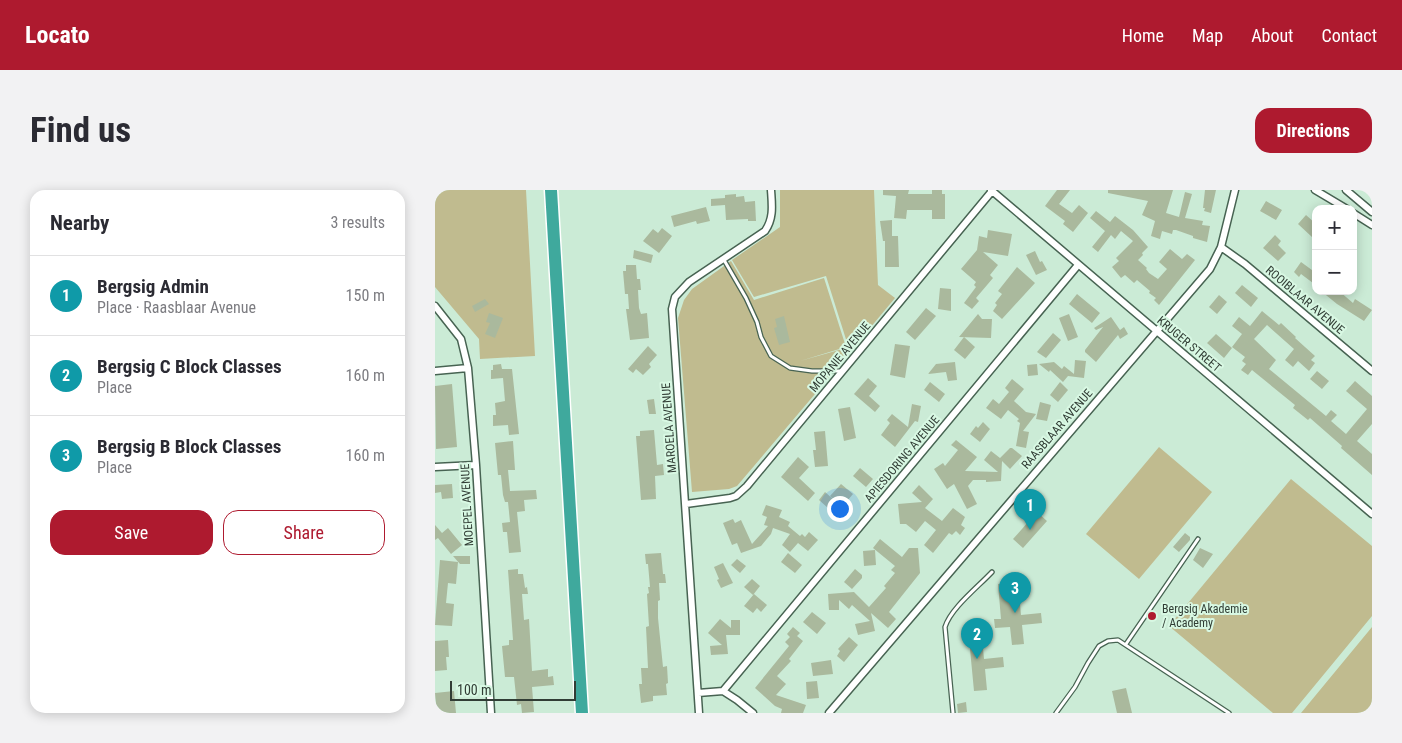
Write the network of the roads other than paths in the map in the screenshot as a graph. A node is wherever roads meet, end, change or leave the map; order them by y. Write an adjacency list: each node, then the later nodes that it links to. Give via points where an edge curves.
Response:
1 (551, 190): 30 (highway)
2 (771, 190): 12 (street, MAROELA AVENUE, via 772,211 765,231)
3 (1235, 190): 11 (street, RAASBLAAR AVENUE)
4 (1315, 190): 7 (street)
5 (1346, 190): 8 (street)
6 (992, 191): 13 (street, KRUGER STREET); 18 (street, MOPANIE AVENUE)
7 (1340, 205)
8 (1372, 212)
9 (1357, 215): 10 (street)
10 (1372, 224)
11 (1221, 247): 15 (street, RAASBLAAR AVENUE, via 1210,269); 19 (street, ROOIBLAAR AVENUE)
12 (723, 259): 18 (lane, via 746,298 771,356 791,368); 22 (street, MAROELA AVENUE, via 689,282 675,297 672,309)
13 (1078, 265): 15 (street, KRUGER STREET); 27 (street, APIESDORING AVENUE)
14 (435, 306): 16 (street, MOEPEL AVENUE, via 461,339)
15 (1156, 330): 23 (street, KRUGER STREET); 33 (street, RAASBLAAR AVENUE)
16 (468, 368): 17 (street); 20 (street, MOEPEL AVENUE)
17 (435, 371)
18 (843, 371): 22 (street, MOPANIE AVENUE, via 741,492 730,498)
19 (1372, 371)
20 (476, 465): 21 (street); 29 (street, MOEPEL AVENUE)
21 (435, 467)
22 (686, 504): 28 (street, MAROELA AVENUE)
23 (1372, 514)
24 (1198, 539): 26 (lane)
25 (992, 572): 34 (lane, via 952,612 945,627)
26 (1126, 644): 35 (lane, via 1108,640 1099,646); 36 (lane)
27 (723, 691): 28 (street); 32 (street)
28 (698, 693): 31 (street, MAROELA AVENUE)
29 (491, 713)
30 (582, 713)
31 (699, 713)
32 (753, 713)
33 (829, 713)
34 (953, 713)
35 (1056, 713)
36 (1229, 713)

